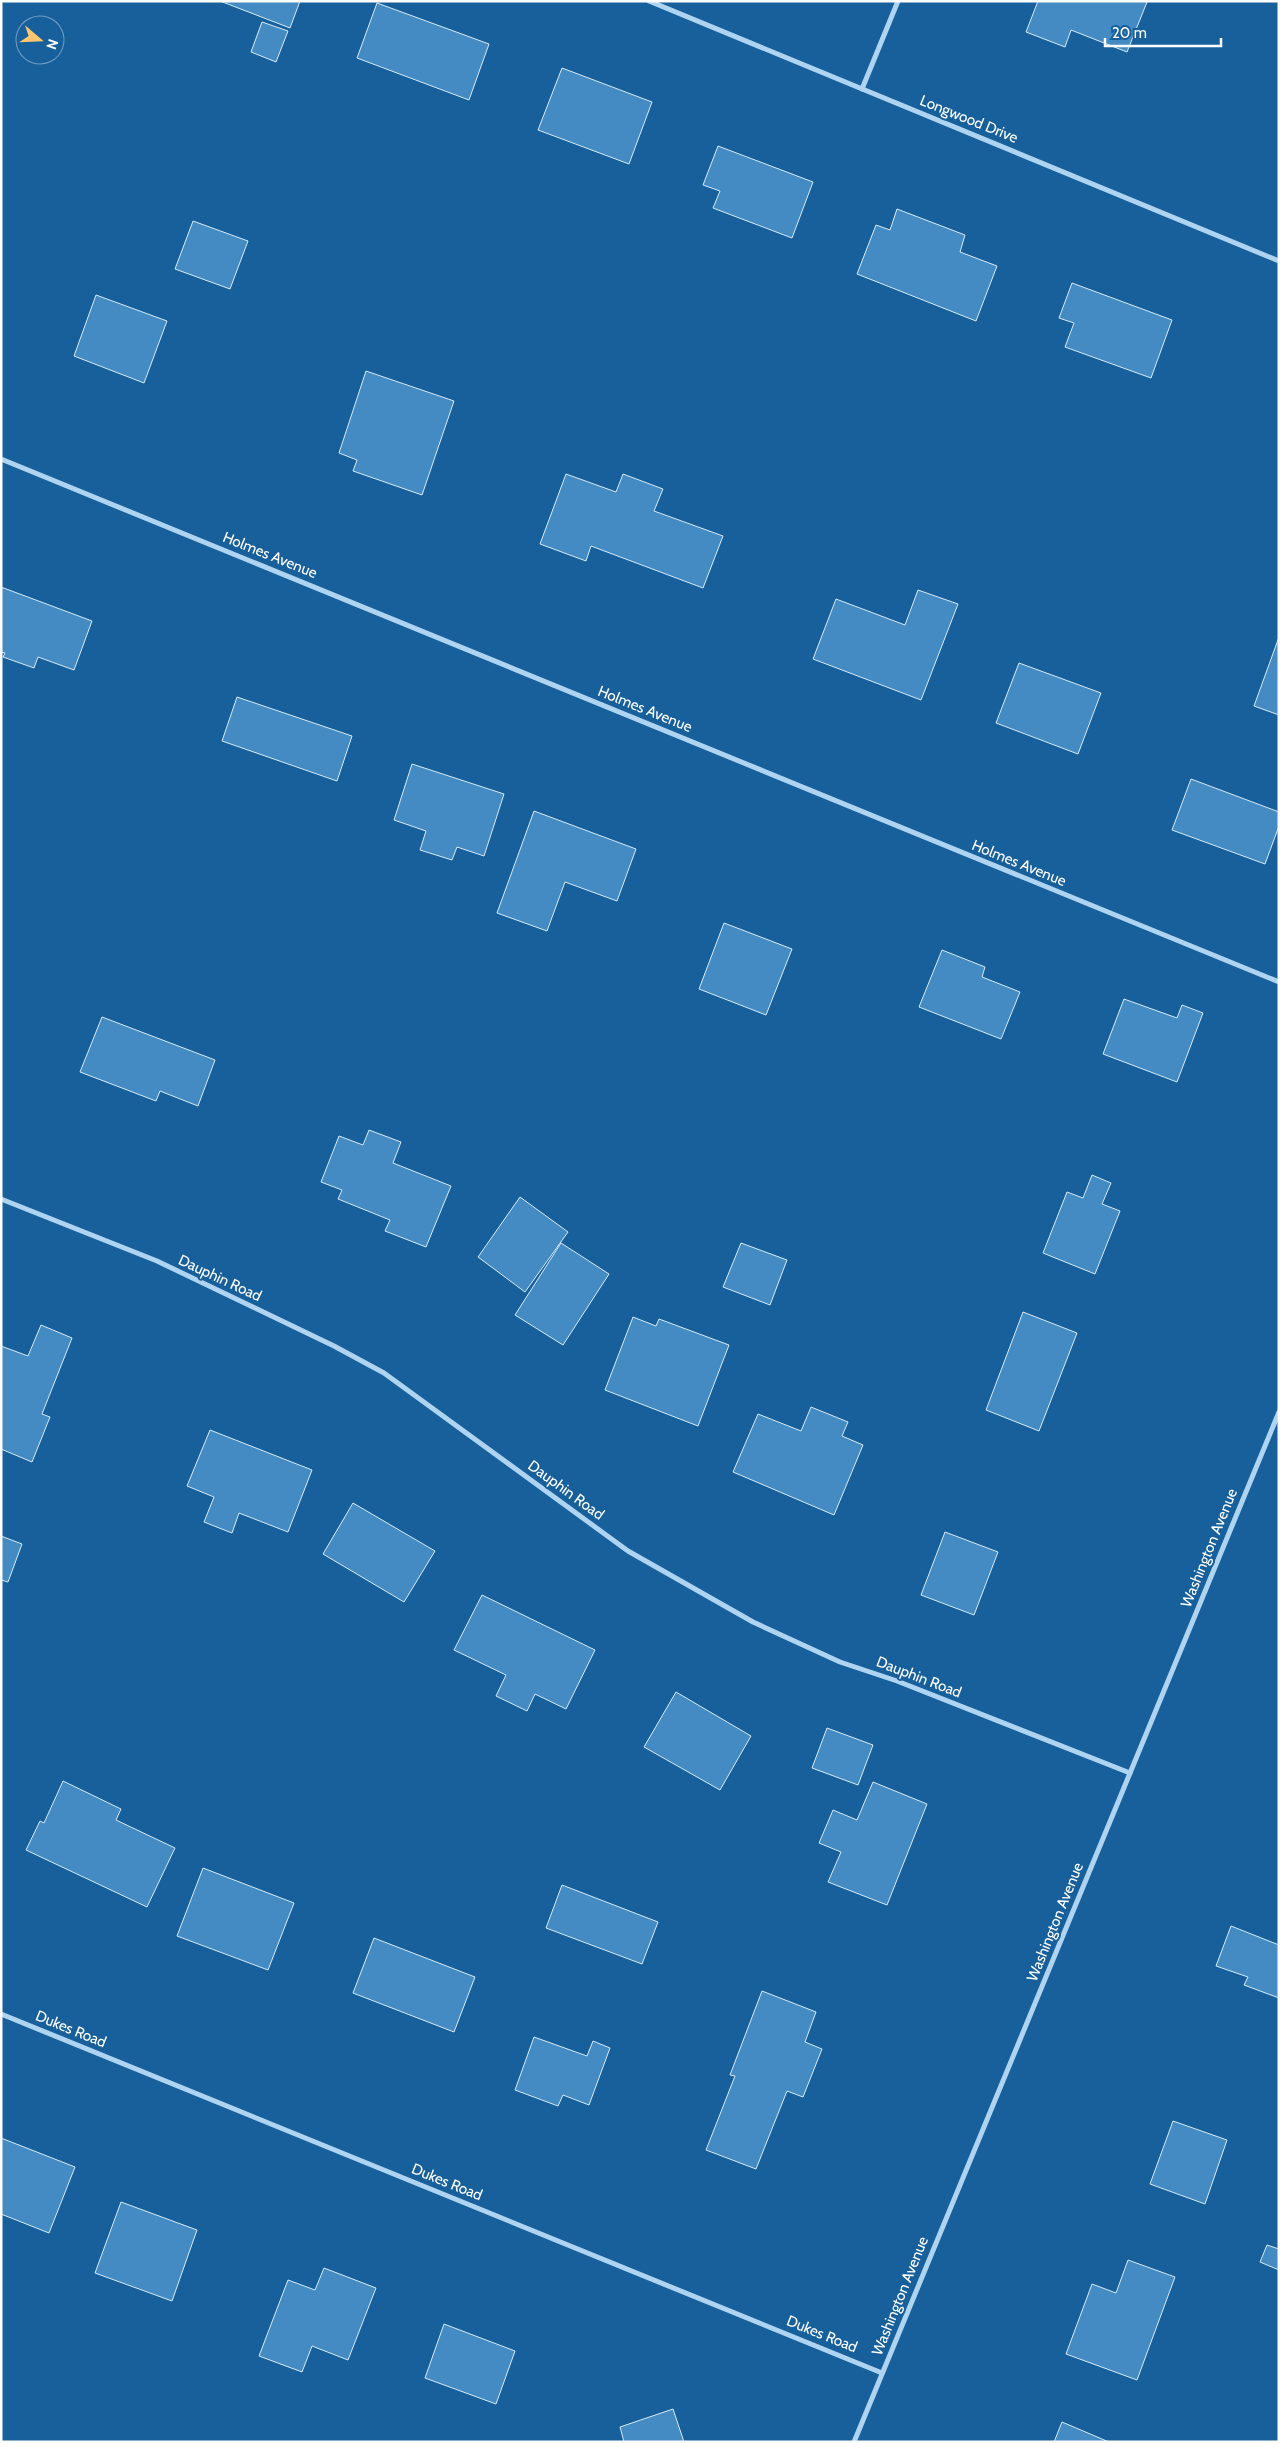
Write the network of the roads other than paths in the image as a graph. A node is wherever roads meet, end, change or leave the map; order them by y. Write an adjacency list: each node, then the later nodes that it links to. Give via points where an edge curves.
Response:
1 (649, 1): 3 (street, Longwood Drive)
2 (898, 1): 3 (street)
3 (862, 89): 4 (street, Longwood Drive)
4 (1279, 262)
5 (1, 459): 6 (street, Holmes Avenue)
6 (1279, 982)
7 (1, 1199): 9 (street, Dauphin Road, via 156,1262 384,1373 628,1551 752,1622 840,1662 897,1681)
8 (1279, 1412): 9 (street, Washington Avenue)
9 (1130, 1773): 11 (street, Washington Avenue)
10 (1, 2014): 11 (street, Dukes Road)
11 (882, 2373): 12 (street, Washington Avenue)
12 (854, 2442)

